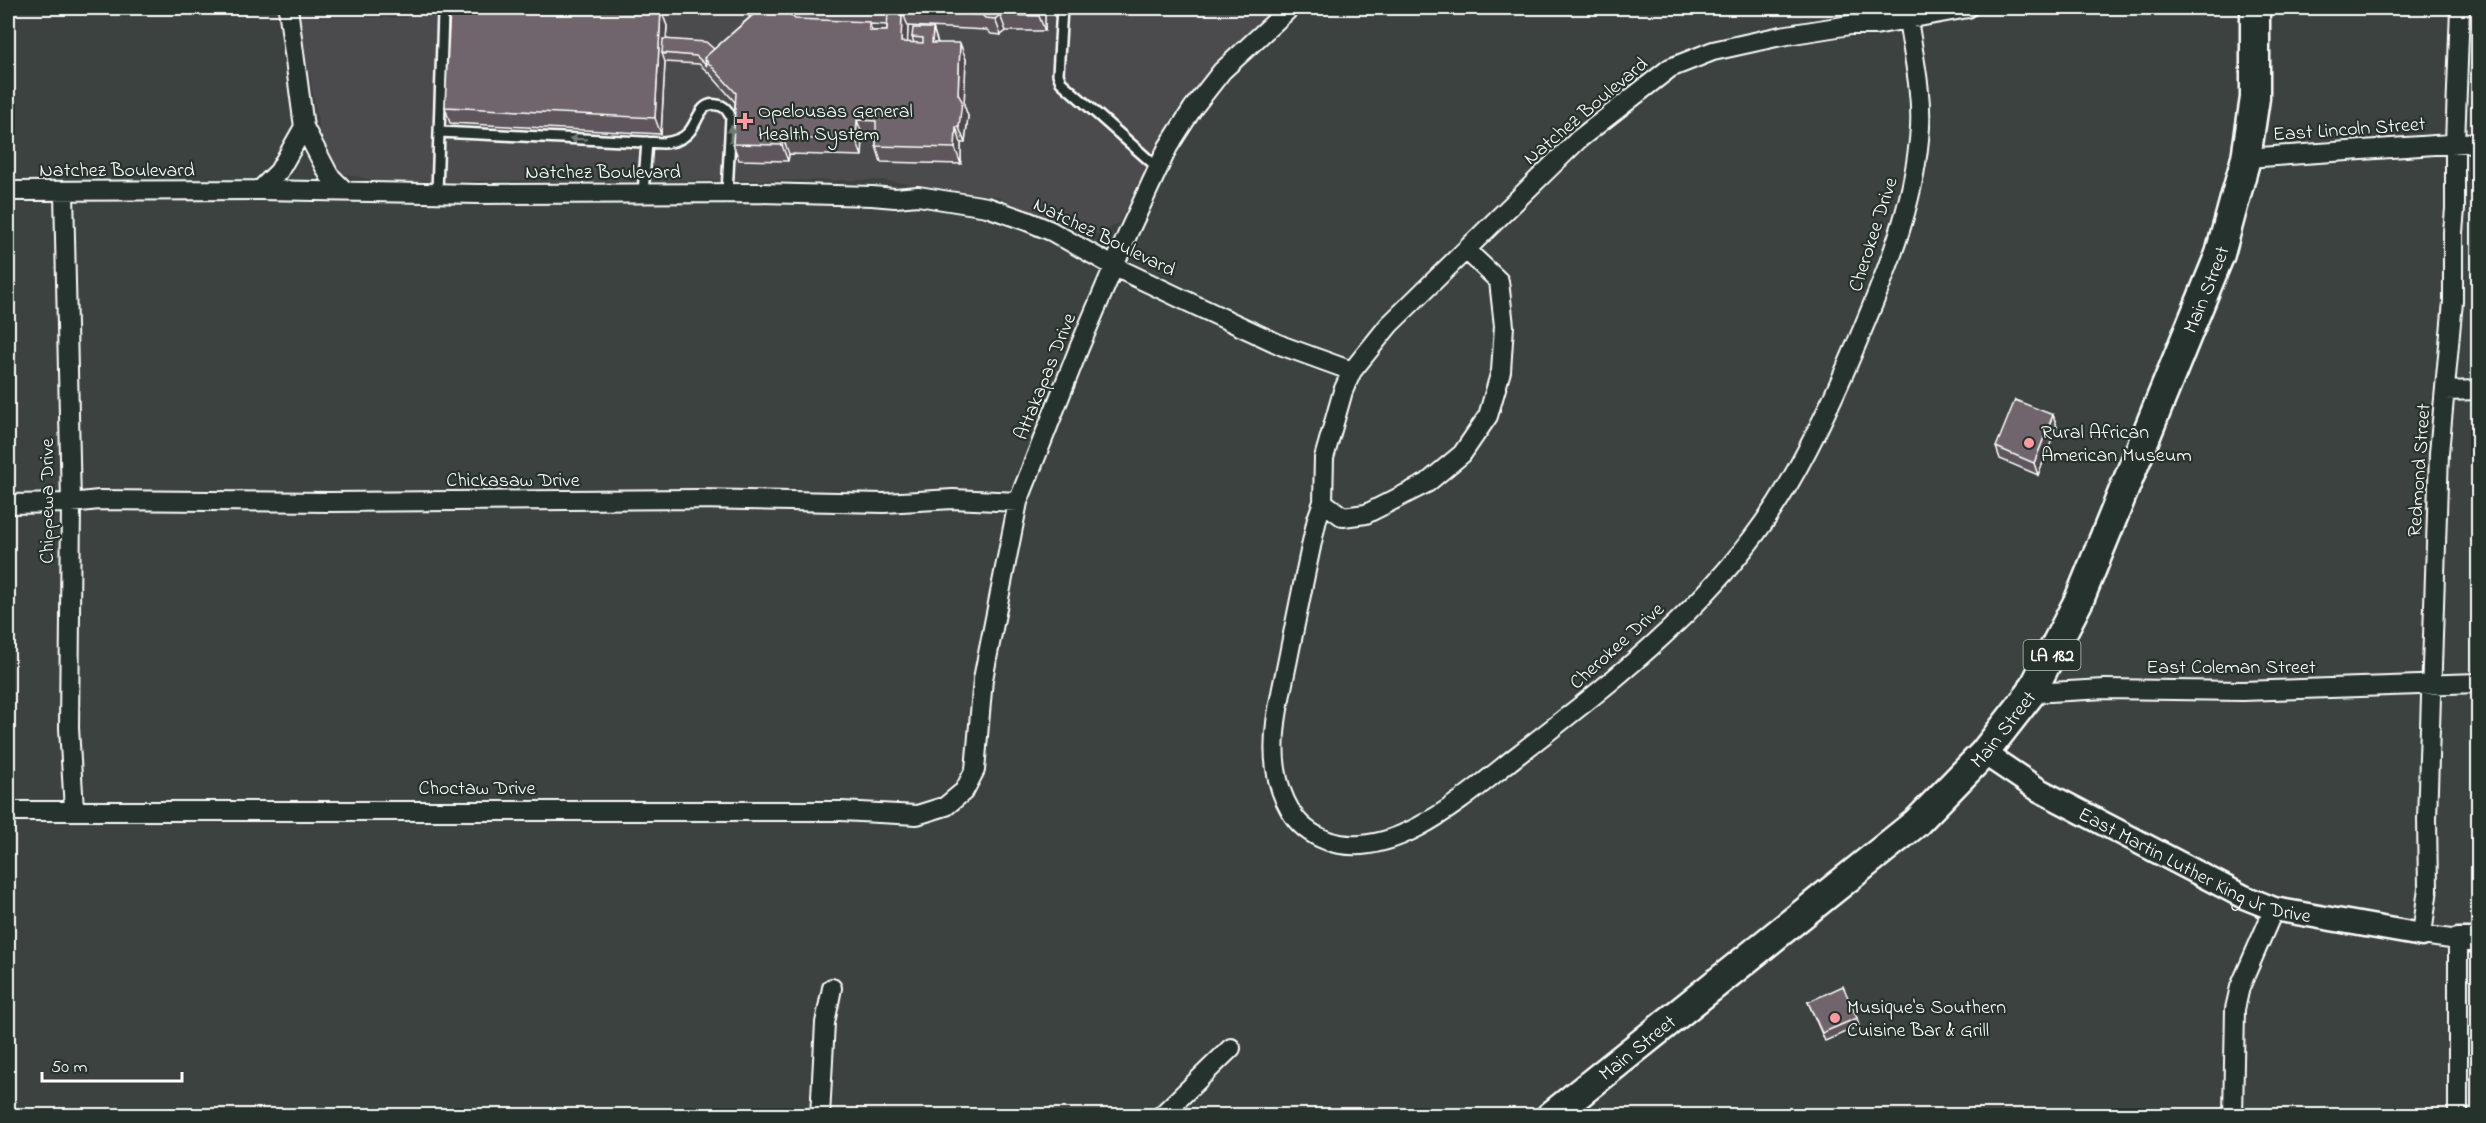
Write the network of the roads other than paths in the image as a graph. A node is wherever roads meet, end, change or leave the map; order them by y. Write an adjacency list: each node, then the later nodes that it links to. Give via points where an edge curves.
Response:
1 (288, 8): 9 (street)
2 (1062, 8): 15 (lane, via 1061,82)
3 (1968, 8): 8 (street, Natchez Boulevard)
4 (2255, 8): 14 (main road, Main Street / LA 182, via 2255,98)
5 (2460, 8): 13 (street, Redmond Street)
6 (1286, 9): 15 (street, Attakapas Drive, via 1222,71 1193,108)
7 (443, 13): 10 (lane)
8 (1908, 19): 23 (street, Natchez Boulevard, via 1781,36 1713,51 1670,68 1579,139); 29 (street, Cherokee Drive, via 1920,124 1905,214 1848,365 1780,498 1754,536 1701,597 1600,692 1454,804 1414,829 1371,844 1347,846 1304,829 1290,811 1275,768 1280,700)
9 (304, 127): 16 (street, via 279,171); 17 (street, via 330,174)
10 (439, 132): 11 (lane, one-way to 10); 20 (lane)
11 (647, 142): 21 (lane); 22 (lane, one-way to 11, via 731,117 722,106 709,104 703,108 690,132 682,138)
12 (2478, 142): 13 (street, East Lincoln Street)
13 (2455, 143): 14 (street, East Lincoln Street); 27 (street, Redmond Street, via 2453,301)
14 (2246, 158): 34 (main road, Main Street / LA 182, via 2220,254 2079,600)
15 (1158, 168): 24 (street, Attakapas Drive)
16 (260, 190): 17 (street, Natchez Boulevard); 19 (street, Natchez Boulevard)
17 (344, 190): 20 (street, Natchez Boulevard)
18 (8, 191): 19 (street, Natchez Boulevard)
19 (64, 193): 30 (street, Chippewa Drive)
20 (437, 193): 21 (street, Natchez Boulevard)
21 (643, 193): 22 (street, Natchez Boulevard)
22 (727, 193): 24 (street, Natchez Boulevard, via 918,196 987,207 1052,231)
23 (1466, 250): 25 (street, Natchez Boulevard, via 1389,325); 29 (street, via 1499,281 1504,326 1502,360 1488,416 1462,454 1427,483 1366,514 1343,517)
24 (1115, 267): 25 (street, Natchez Boulevard, via 1283,346); 28 (street, Attakapas Drive)
25 (1352, 371): 29 (street, Cherokee Drive, via 1324,458)
26 (2478, 390): 27 (street)
27 (2446, 391): 32 (street, Redmond Street, via 2439,453)
28 (1018, 502): 30 (street, Chickasaw Drive, via 699,499); 36 (street, Attakapas Drive, via 983,679 975,770 964,791)
29 (1323, 502)
30 (71, 503): 31 (street, Chickasaw Drive); 37 (street, Chippewa Drive, via 69,728)
31 (8, 504)
32 (2431, 683): 33 (street, East Coleman Street); 34 (street, East Coleman Street, via 2242,691 2105,689); 40 (street, Redmond Street, via 2428,888)
33 (2478, 683)
34 (2031, 693): 35 (main road, Main Street / LA 182)
35 (1984, 753): 39 (street, East Martin Luther King Jr Drive, via 2039,790); 46 (main road, Main Street / LA 182, via 1916,823)
36 (945, 806): 37 (street, Choctaw Drive, via 917,815 841,811)
37 (74, 809): 38 (street, Choctaw Drive)
38 (8, 811)
39 (2274, 909): 40 (street, East Martin Luther King Jr Drive); 47 (street, via 2240,987 2235,1009)
40 (2422, 935): 41 (street)
41 (2468, 940): 48 (street)
42 (832, 988): 44 (street, via 825,1023)
43 (1231, 1048): 45 (street)
44 (820, 1116)
45 (1161, 1116)
46 (1551, 1116)
47 (2233, 1116)
48 (2458, 1116)

